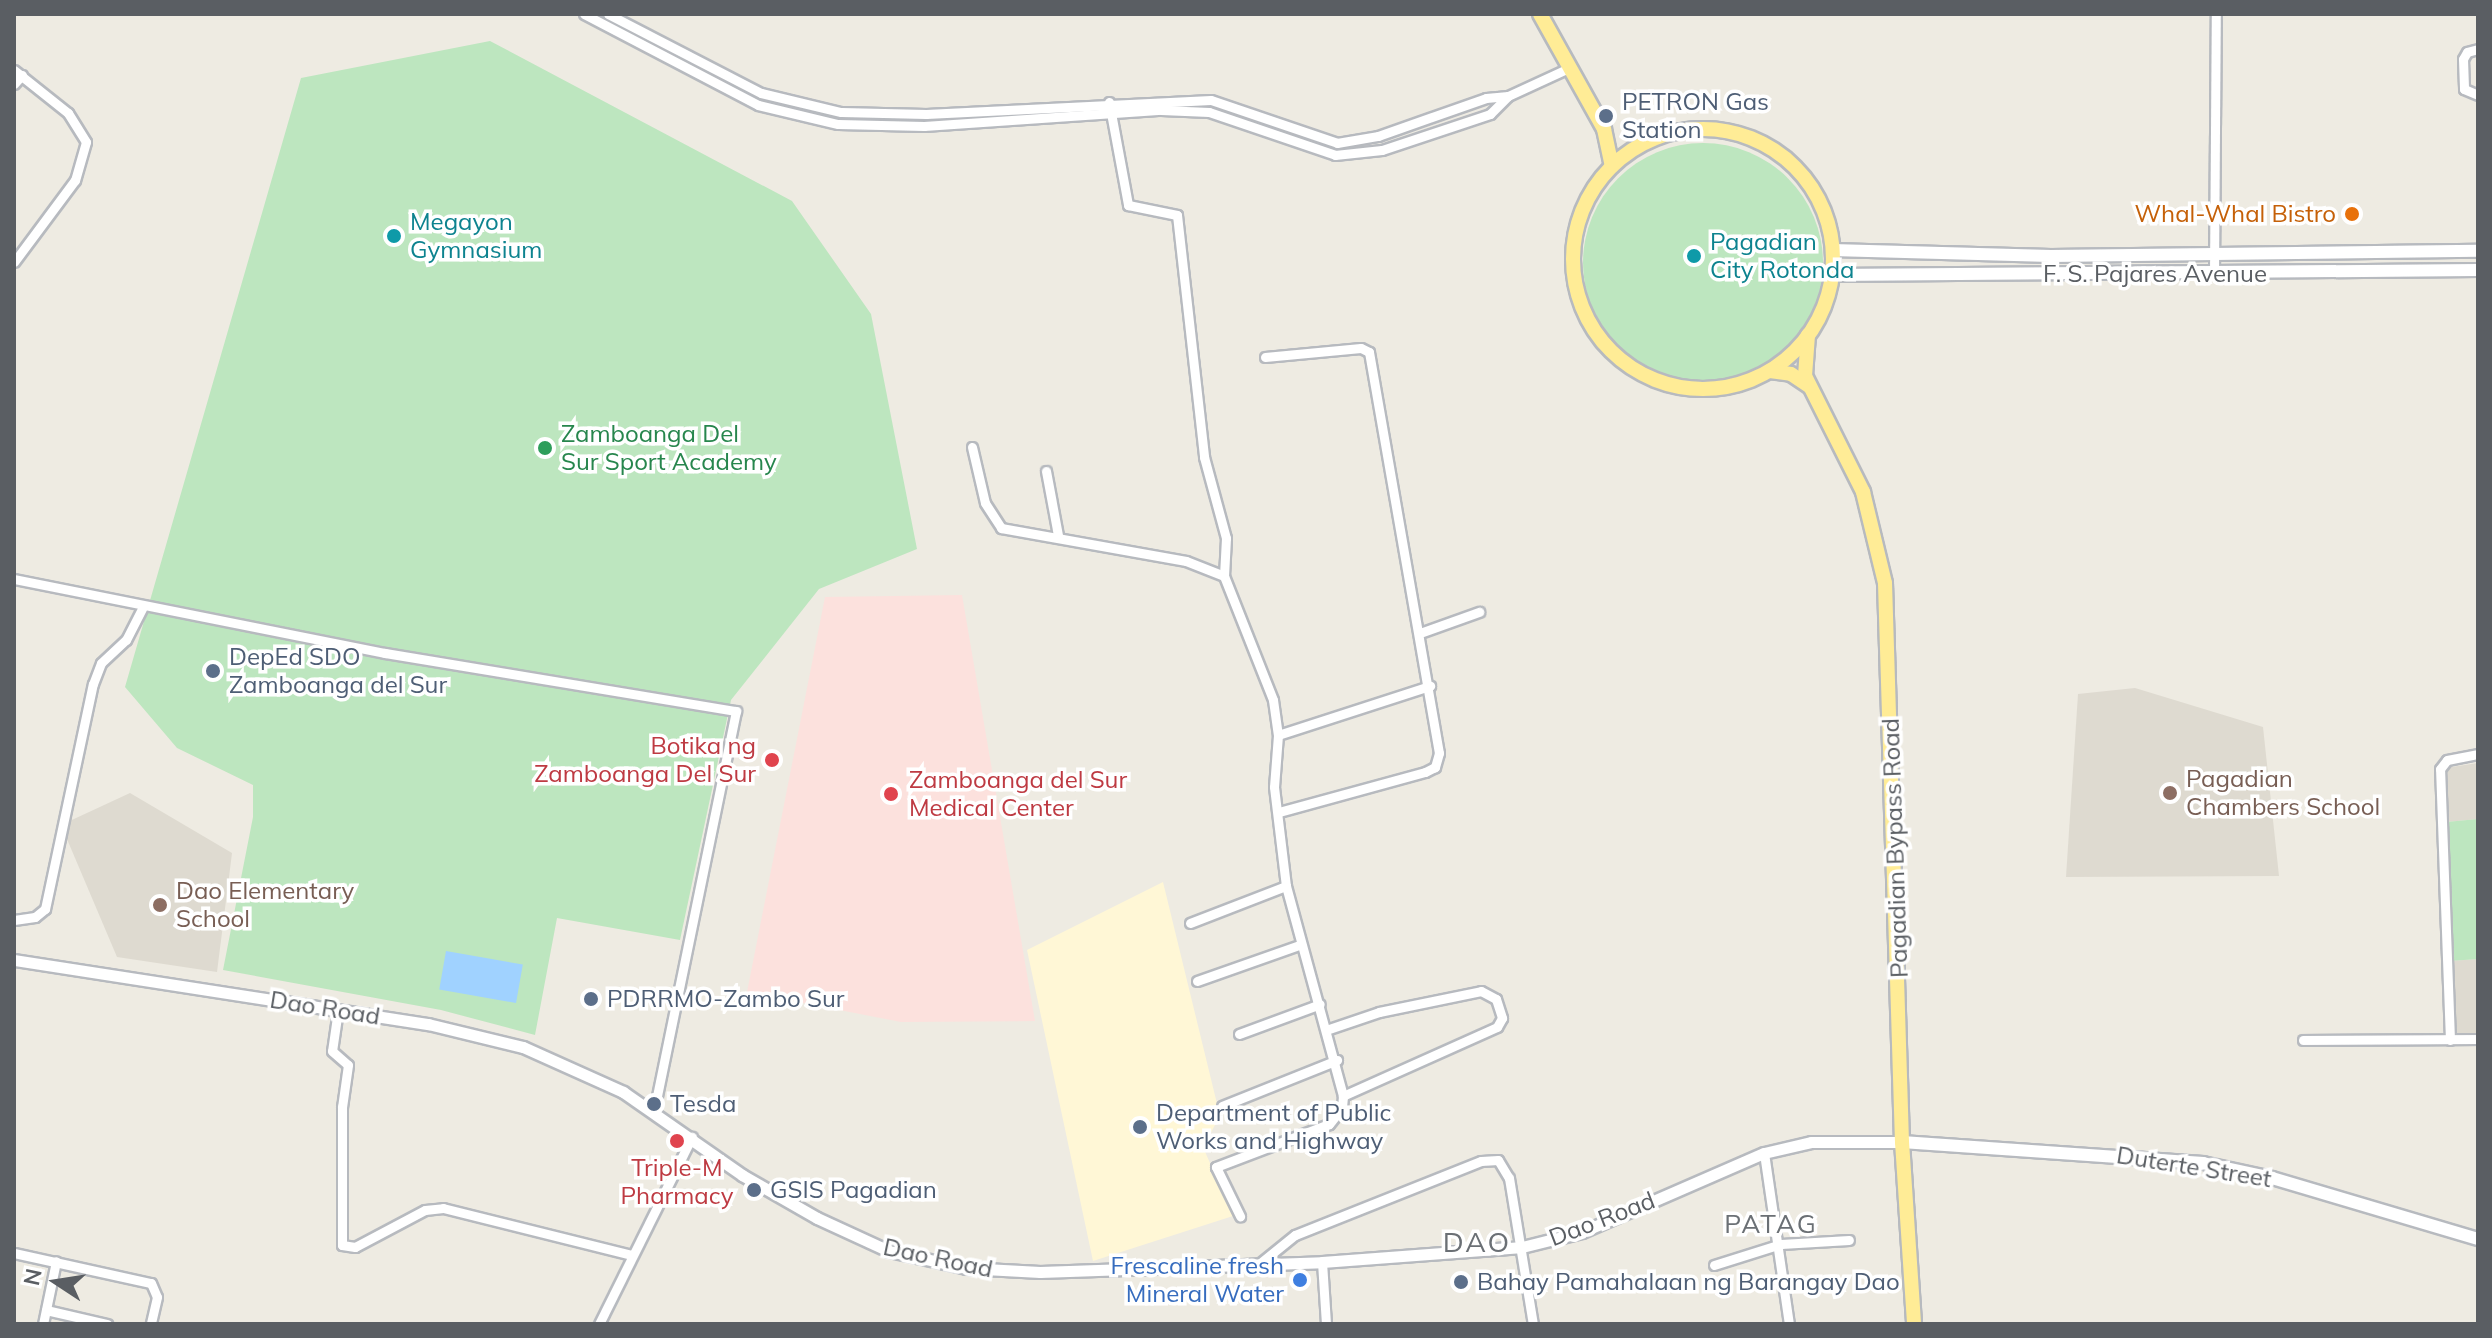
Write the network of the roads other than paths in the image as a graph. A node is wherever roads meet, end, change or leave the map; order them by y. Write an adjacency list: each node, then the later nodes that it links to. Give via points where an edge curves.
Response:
1 (584, 14): 12 (street, via 758,105 838,124 924,126)
2 (608, 14): 11 (street, via 761,93 841,112 926,114)
3 (1540, 14): 6 (highway)
4 (2216, 14): 19 (street)
5 (2478, 49): 9 (street, via 2463,59 2464,89)
6 (1569, 68): 10 (street); 13 (highway)
7 (18, 72): 8 (street); 20 (street, via 68,113 86,142 75,180)
8 (14, 84)
9 (2478, 95)
10 (1508, 96): 11 (street, via 1486,98 1378,136 1337,143 1211,100); 12 (street, via 1490,114 1354,156 1324,154 1209,112)
11 (1109, 102): 12 (street)
12 (1111, 114): 32 (street, via 1128,205 1177,215 1204,457 1226,538)
13 (1604, 129): 14 (highway, via 1618,139); 15 (highway)
14 (1641, 144): 15 (highway); 16 (highway, via 1675,132 1710,128 1755,139 1776,151 1809,184 1821,204)
15 (1612, 166): 27 (highway, via 1583,209 1573,259 1577,293 1600,340 1639,373 1688,389 1739,385)
16 (1832, 250): 19 (main road, F. S. Pajares Avenue); 24 (highway)
17 (2478, 251): 18 (main road, F. S. Pajares Avenue)
18 (2328, 253): 19 (main road, F. S. Pajares Avenue); 22 (main road)
19 (2214, 254): 23 (street)
20 (14, 262)
21 (2478, 270): 22 (main road, F. S. Pajares Avenue)
22 (2329, 272): 23 (main road, F. S. Pajares Avenue)
23 (2214, 274): 24 (main road, F. S. Pajares Avenue)
24 (1832, 275): 25 (highway, via 1824,306)
25 (1808, 335): 27 (highway); 28 (highway, Pagadian Bypass Road, via 1803,365)
26 (1265, 357): 36 (street, via 1361,348 1369,352)
27 (1770, 371): 28 (highway, via 1791,374)
28 (1810, 387): 59 (highway, Pagadian Bypass Road, via 1863,492 1885,583)
29 (972, 447): 31 (street, via 995,524)
30 (1046, 471): 31 (street)
31 (1058, 535): 32 (street, via 1111,551 1186,561)
32 (1224, 576): 38 (street, via 1263,665)
33 (14, 579): 34 (street)
34 (142, 608): 42 (street, via 126,640 101,663 93,684 45,909 35,917); 57 (street, via 229,619 385,653 736,711)
35 (1479, 612): 36 (street)
36 (1420, 633): 37 (street)
37 (1430, 686): 38 (street); 40 (street, via 1439,753 1435,767)
38 (1278, 735): 40 (street, via 1273,781)
39 (2478, 754): 53 (street, via 2447,760 2440,769)
40 (1279, 812): 41 (street)
41 (1286, 886): 43 (street); 44 (street)
42 (14, 920)
43 (1190, 923)
44 (1299, 945): 46 (street); 47 (street)
45 (14, 960): 48 (street, Dao Road)
46 (1197, 981)
47 (1320, 1004): 49 (street); 50 (street)
48 (338, 1010): 57 (street, Dao Road, via 453,1028 523,1047); 67 (street, via 332,1051 348,1065 342,1107 342,1245 355,1247 425,1210 443,1208)
49 (1329, 1029): 54 (street); 55 (street, via 1379,1012 1481,991 1496,999 1502,1018 1497,1027)
50 (1239, 1034)
51 (2478, 1039): 53 (street)
52 (2303, 1040): 53 (street)
53 (2450, 1040)
54 (1337, 1060): 55 (street); 56 (street)
55 (1343, 1096): 61 (street, via 1342,1108 1329,1124 1216,1167)
56 (1222, 1106)
57 (654, 1111): 58 (street, Dao Road)
58 (692, 1137): 67 (street); 70 (street, Dao Road, via 742,1175 817,1218 889,1251 937,1262 1027,1272)
59 (1902, 1142): 60 (street, Dao Road, via 1811,1142); 62 (main road, Duterte Street, via 2203,1163); 80 (highway, Pagadian Bypass Road)
60 (1764, 1153): 64 (street); 65 (street, Dao Road, via 1582,1232)
61 (1240, 1216)
62 (2478, 1239)
63 (1849, 1240): 64 (street)
64 (1781, 1244): 71 (street); 79 (street)
65 (1522, 1247): 69 (street, Dao Road); 70 (street, via 1509,1178 1498,1160 1490,1159 1295,1235); 78 (street)
66 (14, 1253): 68 (street)
67 (632, 1255): 76 (street)
68 (56, 1261): 72 (street); 75 (street, via 151,1283 157,1297)
69 (1322, 1262): 70 (street, Dao Road); 77 (street)
70 (1259, 1264)
71 (1714, 1265)
72 (46, 1310): 73 (street); 74 (street)
73 (43, 1324)
74 (107, 1324)
75 (153, 1324)
76 (599, 1324)
77 (1326, 1324)
78 (1533, 1324)
79 (1789, 1324)
80 (1914, 1324)

